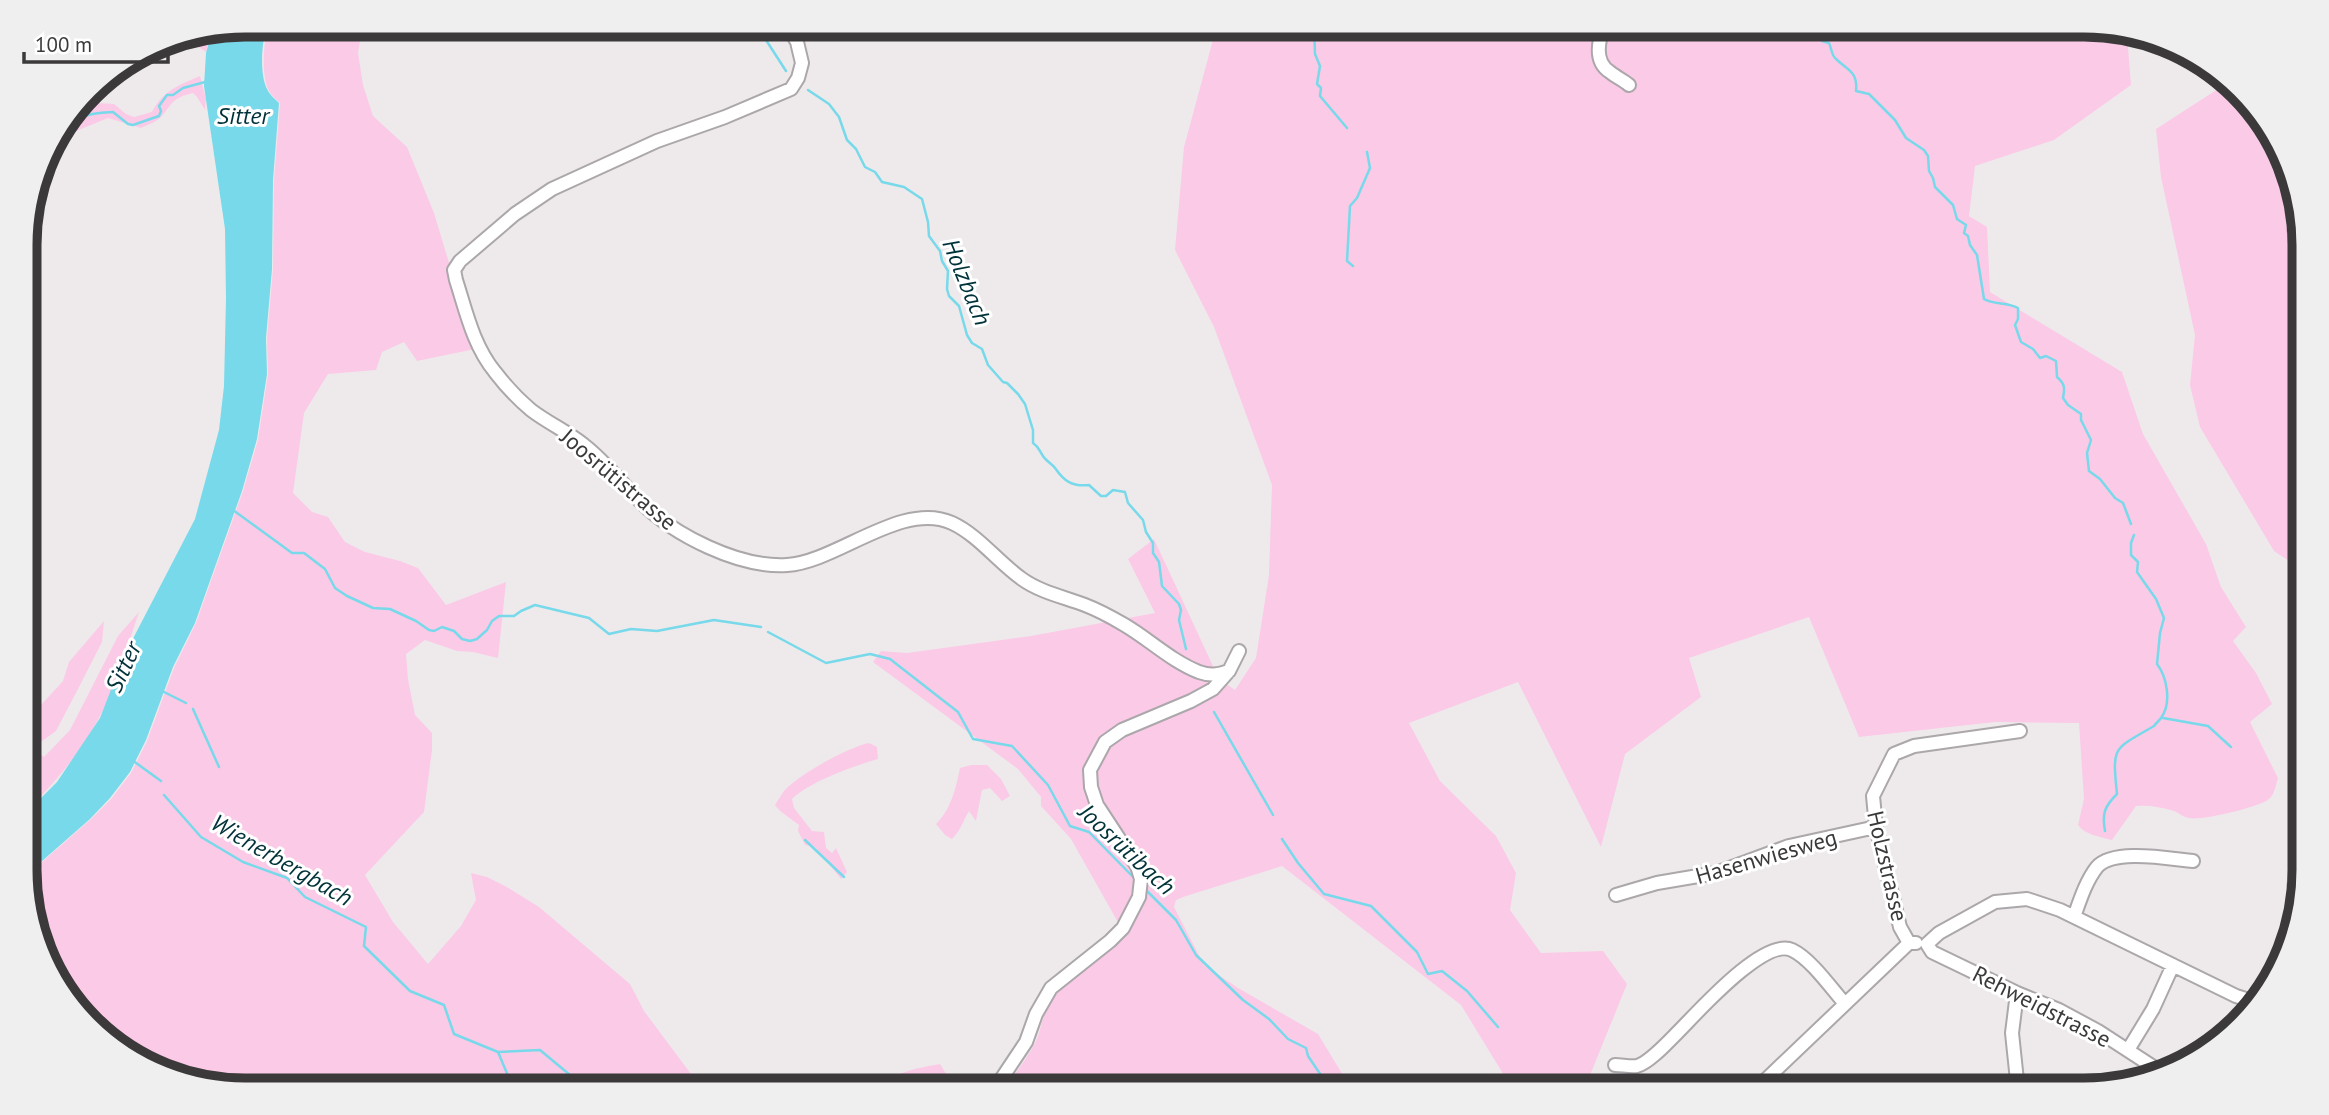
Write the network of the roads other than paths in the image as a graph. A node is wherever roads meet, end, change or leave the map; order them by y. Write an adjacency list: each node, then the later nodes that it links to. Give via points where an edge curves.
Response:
1 (794, 37): 5 (street, Joosrütistrasse, via 802,63 791,89 657,141 552,189 460,261 454,270 456,280 483,355 530,409 585,445 660,518 710,548 764,565 810,562 875,532 921,518 937,518 967,533 1024,581 1124,624 1196,671 1210,676)
2 (1600, 37): 3 (street, via 1600,58 1606,70)
3 (1629, 85)
4 (1239, 651): 5 (street)
5 (1229, 671): 20 (street, via 1213,689 1105,742 1090,770 1091,787 1097,805 1137,866 1139,897 1124,928 1051,988 1026,1042)
6 (2020, 731): 7 (street, Holzstrasse, via 1914,746 1894,754 1873,796)
7 (1876, 827): 9 (street, Hasenwiesweg, via 1789,846 1716,873); 11 (street, Holzstrasse, via 1900,926)
8 (2193, 861): 10 (street, via 2109,859 2091,877)
9 (1616, 895)
10 (2074, 917): 12 (street, via 2036,901 2004,901 1986,906); 13 (street)
11 (1909, 943): 12 (street, Holzstrasse); 16 (street, Holzstrasse)
12 (1927, 944): 14 (street, Rehweidstrasse, via 1932,952)
13 (2173, 965): 15 (street); 17 (street)
14 (2017, 993): 17 (street, Rehweidstrasse, via 2059,1010); 22 (street, via 2012,1033)
15 (2247, 999)
16 (1845, 1004): 18 (street, via 1795,951 1774,949 1726,984 1639,1066); 21 (street, Holzstrasse)
17 (2128, 1050): 19 (street, Rehweidstrasse)
18 (1615, 1065)
19 (2153, 1066)
20 (1002, 1078)
21 (1768, 1078)
22 (2017, 1078)

